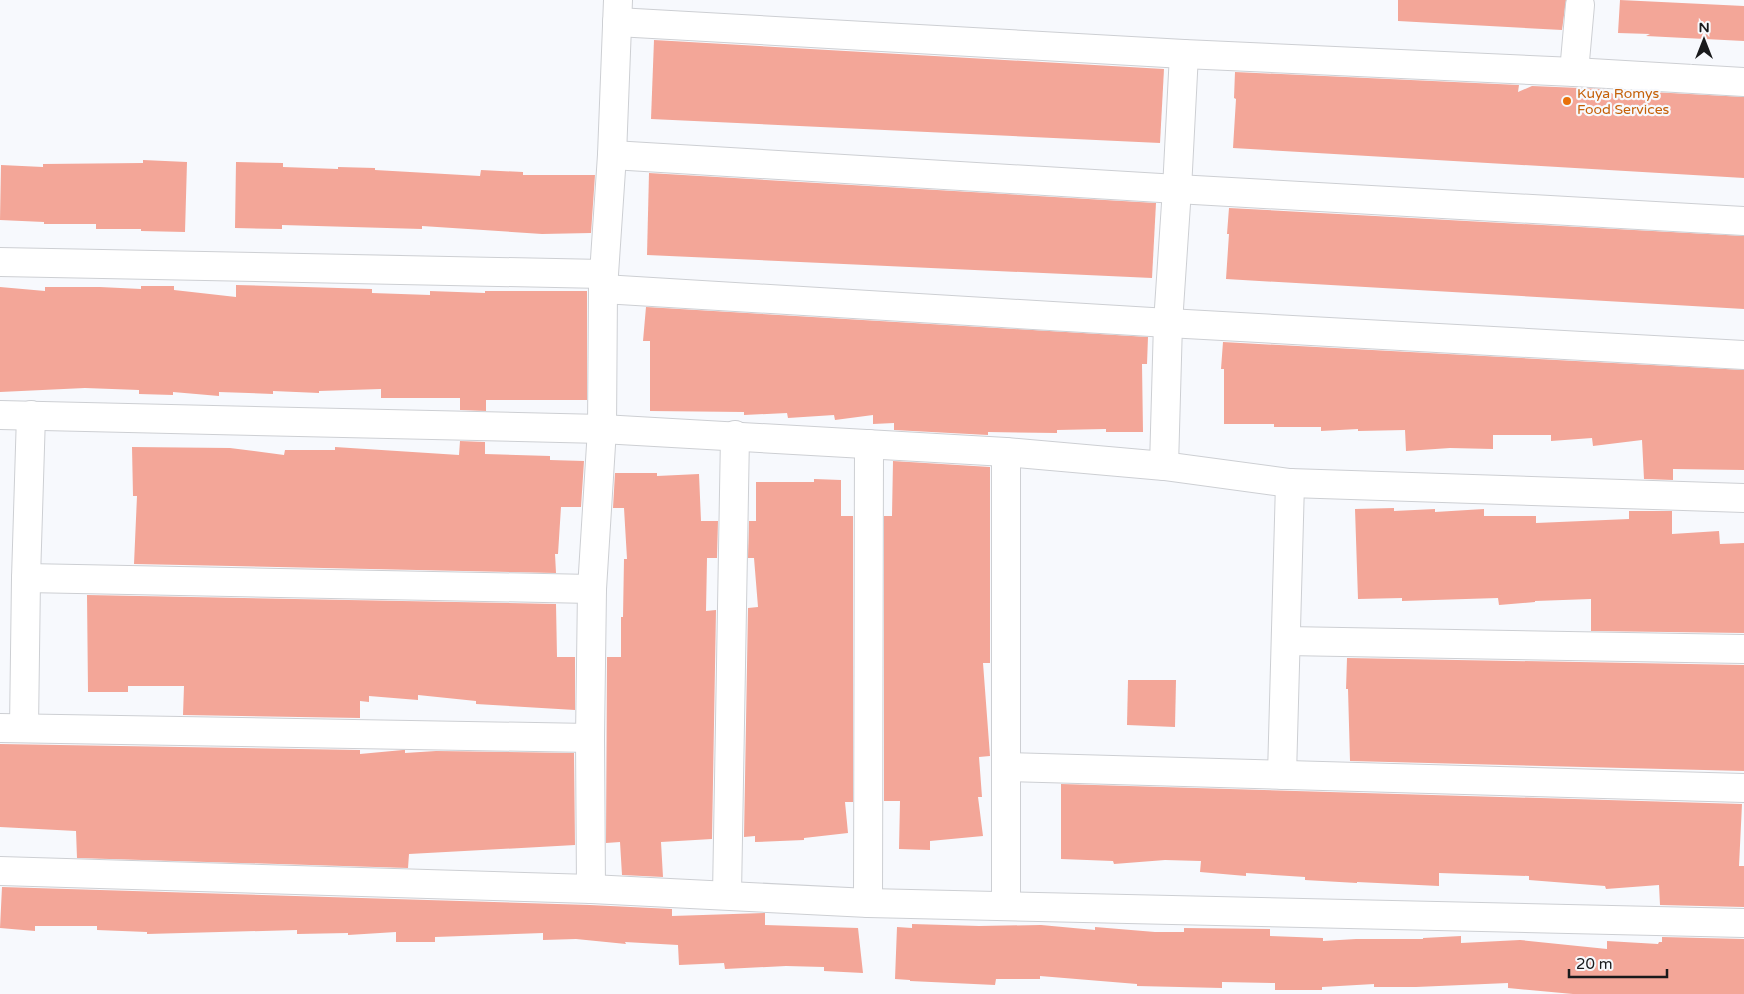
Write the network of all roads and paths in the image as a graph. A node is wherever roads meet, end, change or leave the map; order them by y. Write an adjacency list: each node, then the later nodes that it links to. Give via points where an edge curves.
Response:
1 (1580, 4): 4 (street)
2 (618, 11): 3 (street); 6 (street)
3 (1184, 54): 4 (street); 7 (street)
4 (1574, 72): 5 (street)
5 (1744, 82)
6 (612, 155): 7 (street); 10 (street)
7 (1178, 189): 8 (street); 11 (street)
8 (1744, 221)
9 (0, 262): 10 (street)
10 (603, 281): 11 (street); 15 (street)
11 (1168, 323): 12 (street); 19 (street)
12 (1744, 355)
13 (0, 415): 14 (street)
14 (31, 416): 15 (street); 22 (street)
15 (602, 429): 16 (street); 23 (street)
16 (735, 436): 17 (street); 33 (street)
17 (869, 444): 18 (street); 34 (street)
18 (1006, 452): 19 (street); 28 (street)
19 (1164, 466): 20 (street)
20 (1290, 483): 21 (street); 24 (street)
21 (1744, 498)
22 (26, 578): 23 (street); 26 (street)
23 (592, 589): 27 (street)
24 (1286, 641): 25 (street); 29 (street)
25 (1744, 650)
26 (12, 728): 27 (street)
27 (590, 738): 32 (street)
28 (1007, 766): 29 (street); 35 (street)
29 (1282, 775): 30 (street)
30 (1744, 788)
31 (0, 871): 32 (street)
32 (591, 889): 33 (street)
33 (727, 894): 34 (street)
34 (868, 903): 35 (street)
35 (1006, 905): 36 (street)
36 (1744, 924)

